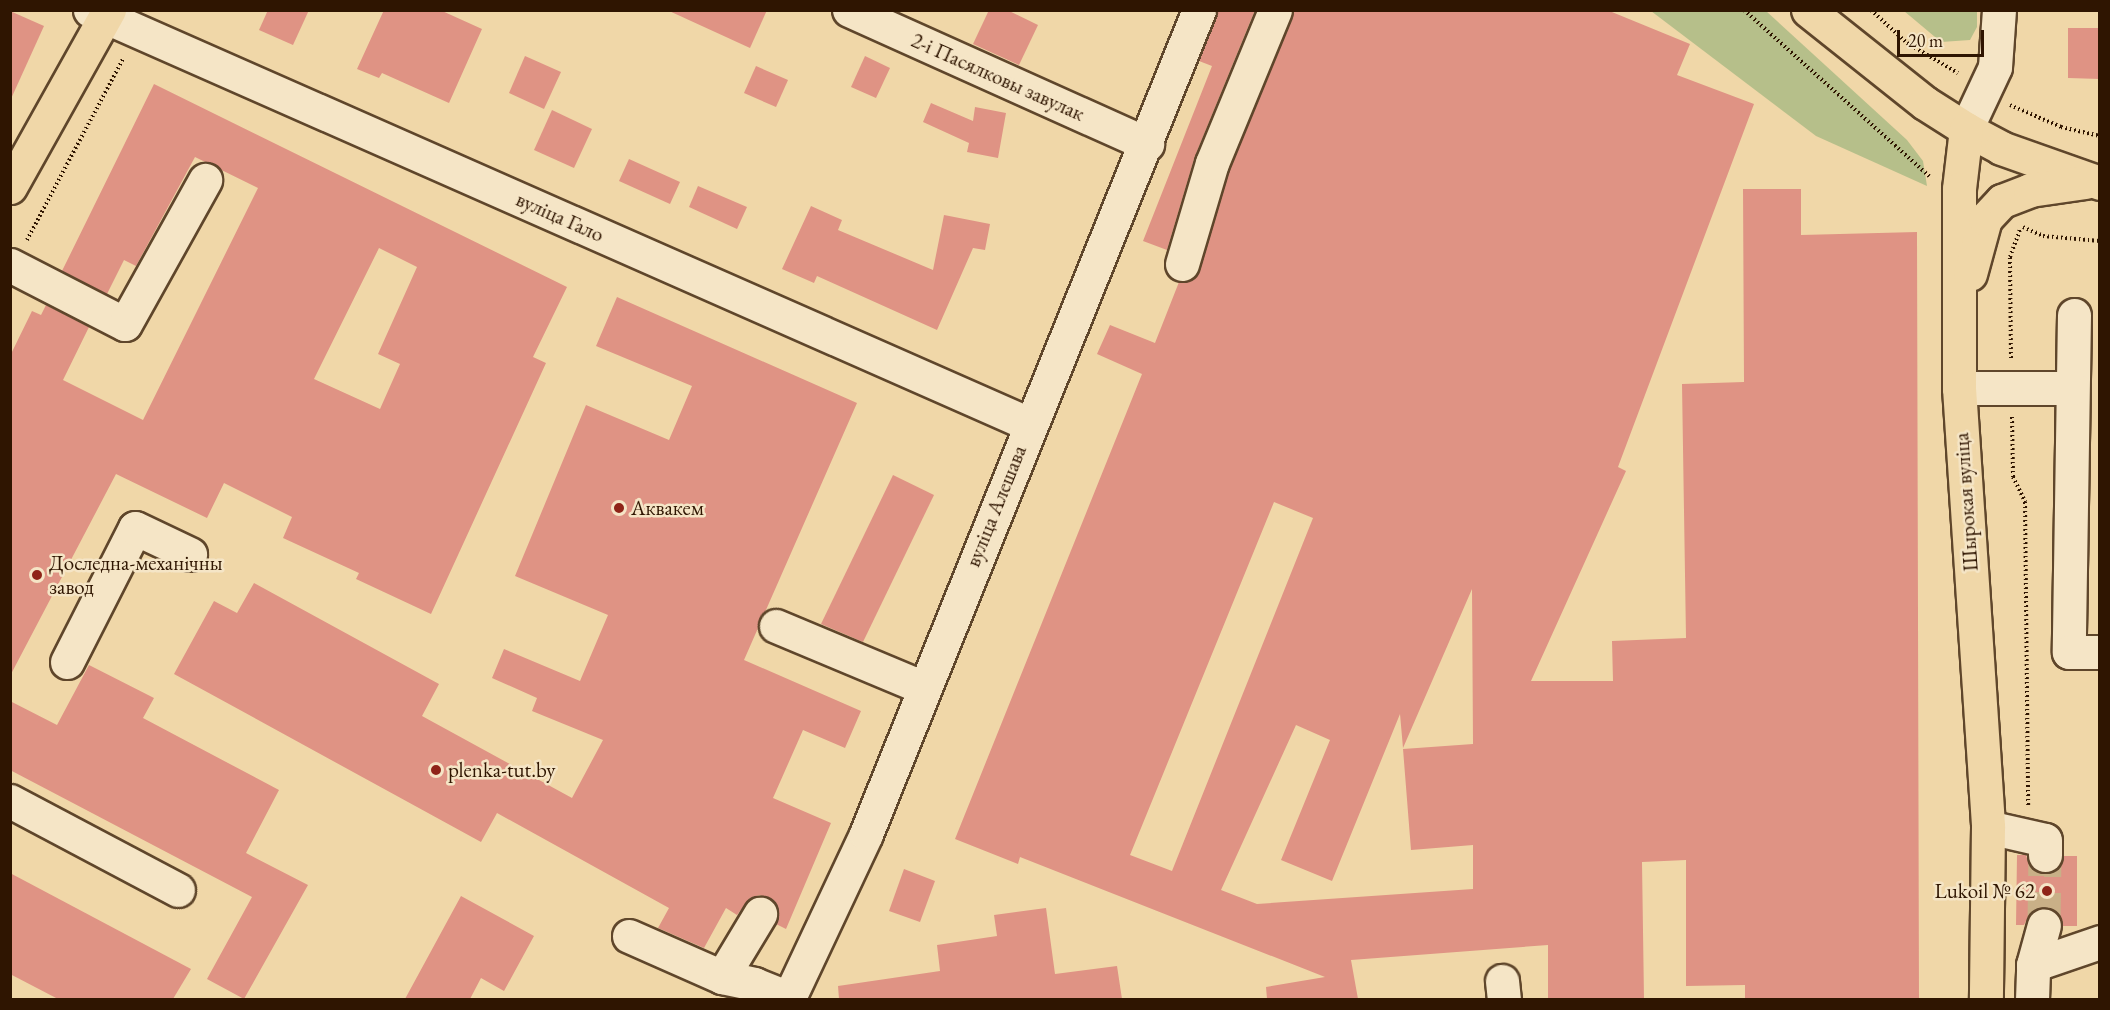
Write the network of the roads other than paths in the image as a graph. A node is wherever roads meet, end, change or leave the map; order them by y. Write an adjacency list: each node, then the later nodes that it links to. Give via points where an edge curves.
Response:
1 (849, 10): 8 (street, 2-і Пасялковы завулак)
2 (1199, 10): 8 (street, вуліца Алешава)
3 (1275, 10): 12 (street, via 1212,163)
4 (1808, 10): 7 (main road, via 1925,103)
5 (1999, 10): 7 (street, Шырокая вуліца, via 1995,67)
6 (102, 13): 11 (main road); 18 (street, вуліца Гало)
7 (1966, 129): 10 (main road, via 2001,148); 15 (main road, Шырокая вуліца, via 1959,189)
8 (1147, 144): 18 (street, вуліца Алешава)
9 (205, 180): 13 (street, via 125,324)
10 (2095, 182): 15 (main road, via 2030,190 2002,201 1985,219)
11 (10, 187)
12 (1182, 264)
13 (12, 265)
14 (2074, 315): 17 (street)
15 (1958, 316): 16 (main road, Шырокая вуліца)
16 (1959, 388): 17 (street); 25 (main road, Шырокая вуліца)
17 (2072, 388): 21 (street, via 2069,652)
18 (1029, 424): 23 (street, вуліца Алешава)
19 (190, 554): 22 (street, via 135,528)
20 (776, 626): 23 (street)
21 (2100, 652)
22 (67, 662)
23 (924, 688): 34 (street, вуліца Алешава)
24 (10, 801): 27 (street)
25 (1988, 827): 26 (street); 35 (main road, Шырокая вуліца)
26 (2042, 848)
27 (178, 890)
28 (760, 914): 33 (street)
29 (2045, 926): 32 (street)
30 (629, 936): 33 (street)
31 (2100, 942): 32 (street)
32 (2033, 965): 36 (street)
33 (722, 977): 34 (street)
34 (796, 996)
35 (1986, 999)
36 (2032, 999)

